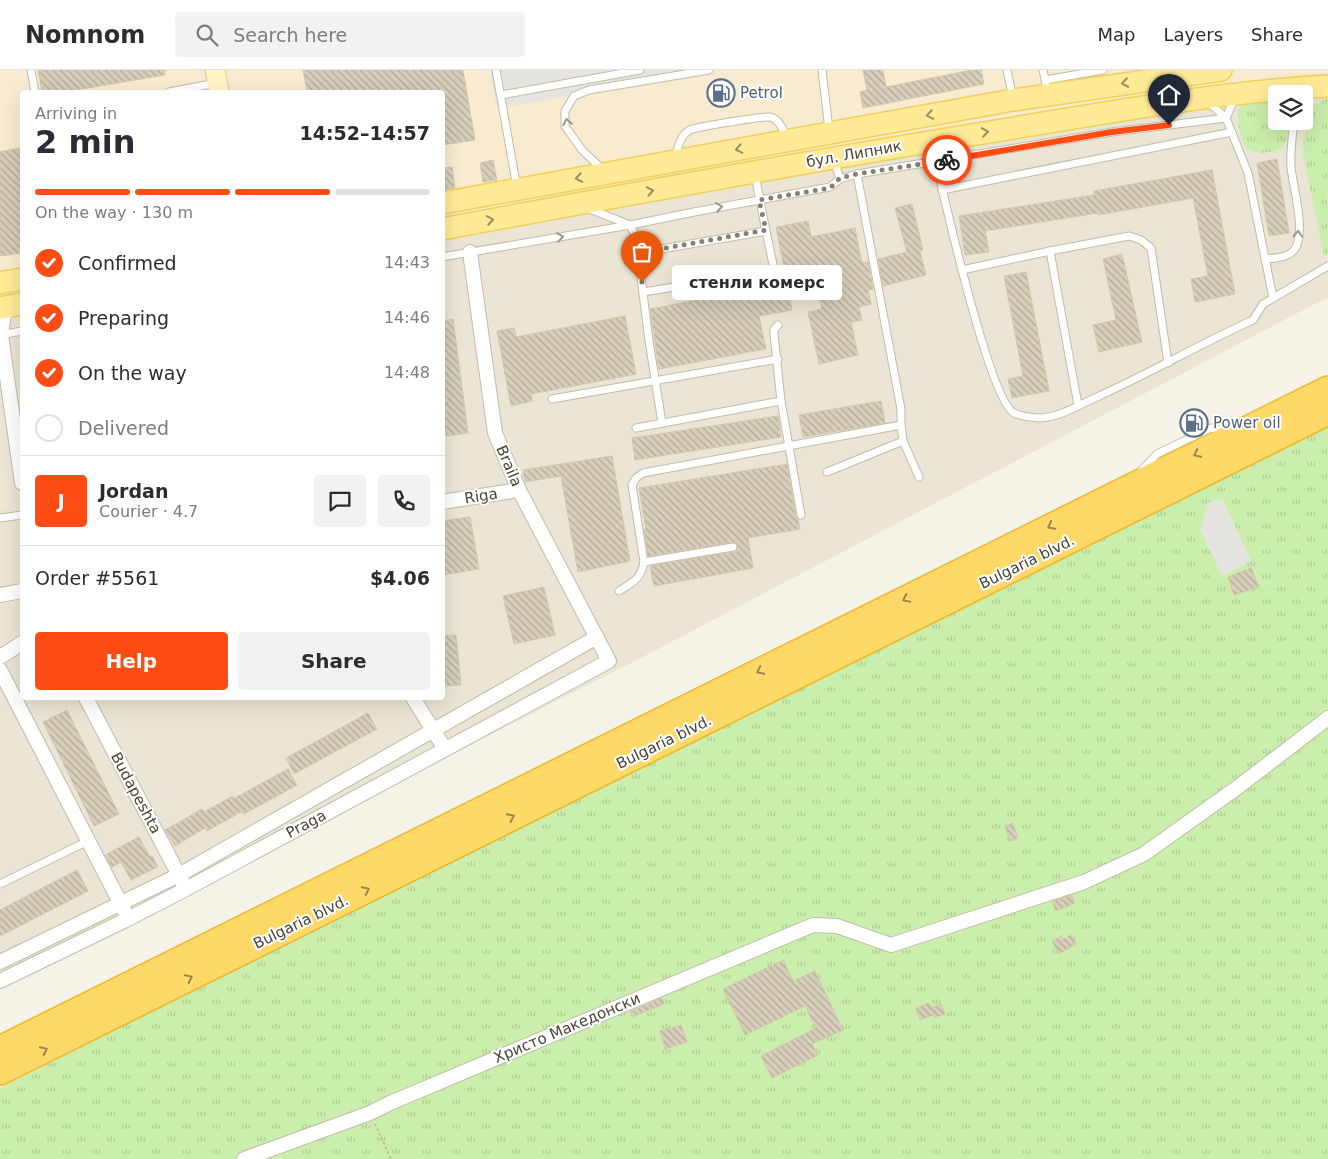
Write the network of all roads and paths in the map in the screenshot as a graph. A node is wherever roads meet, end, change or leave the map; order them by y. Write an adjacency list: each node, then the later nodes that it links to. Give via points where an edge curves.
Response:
1 (31, 70): 15 (lane)
2 (496, 70): 18 (lane)
3 (640, 70): 18 (lane)
4 (709, 70): 29 (lane, one-way to 4, via 582,150 565,126 565,111 574,96 589,90)
5 (822, 70): 25 (lane)
6 (1006, 70): 21 (lane)
7 (1043, 70): 13 (lane)
8 (1103, 70): 10 (lane)
9 (1214, 70): 13 (main road, бул. Липник, one-way to 13)
10 (1067, 73): 13 (lane)
11 (217, 82): 16 (lane)
12 (1328, 86): 14 (main road, бул. Липник)
13 (1046, 87): 21 (main road, бул. Липник)
14 (1313, 88)
15 (35, 90)
16 (179, 90)
17 (1268, 93): 19 (main road, бул. Липник)
18 (501, 95): 32 (lane)
19 (1237, 95): 20 (main road, бул. Липник); 22 (lane)
20 (1204, 98): 22 (lane); 26 (main road, бул. Липник, one-way to 20)
21 (1013, 100): 25 (main road, бул. Липник, one-way to 25)
22 (1226, 118): 24 (lane); 27 (lane, via 1112,132)
23 (1293, 130): 44 (lane, one-way to 23, via 1294,251 1299,240 1290,150)
24 (1232, 132): 33 (lane); 44 (lane, via 1248,174)
25 (829, 133): 26 (main road); 29 (main road, бул. Липник, one-way to 29)
26 (834, 157): 28 (main road, бул. Липник); 31 (lane)
27 (936, 162): 30 (lane); 33 (lane)
28 (754, 172): 34 (lane); 36 (main road, бул. Липник, one-way to 28)
29 (606, 173): 32 (main road, бул. Липник, one-way to 32)
30 (857, 174): 31 (lane); 66 (lane, via 901,409)
31 (840, 178): 34 (lane, via 830,188)
32 (517, 189): 35 (main road, бул. Липник)
33 (942, 190): 47 (lane)
34 (759, 200): 37 (lane, one-way to 34); 39 (lane)
35 (445, 201)
36 (577, 204): 37 (lane); 38 (main road, бул. Липник, one-way to 36)
37 (630, 225): 41 (lane, one-way to 37); 42 (lane)
38 (445, 228)
39 (766, 230): 42 (lane); 46 (lane)
40 (1050, 251): 47 (lane); 58 (lane, via 1130,236 1152,248); 63 (lane)
41 (470, 252): 43 (lane); 73 (street, Braila, via 495,433)
42 (644, 252): 51 (lane, via 639,262)
43 (445, 256)
44 (1265, 259): 52 (lane)
45 (1328, 266): 52 (lane)
46 (774, 269)
47 (962, 270): 63 (lane, via 983,345 1005,404 1014,413 1040,418)
48 (744, 276): 51 (lane)
49 (20, 279): 50 (main road)
50 (0, 283)
51 (643, 292): 59 (lane)
52 (1273, 298): 58 (lane, via 1263,304 1252,320)
53 (9, 307): 56 (street)
54 (778, 325): 57 (lane, via 774,330)
55 (20, 331): 56 (lane)
56 (0, 335): 70 (street)
57 (778, 359): 59 (lane); 62 (lane)
58 (1168, 363): 63 (lane)
59 (655, 380): 61 (lane); 65 (lane)
60 (1328, 389): 102 (highway, Bulgaria blvd., one-way to 102)
61 (552, 399)
62 (782, 401): 65 (lane); 69 (lane)
63 (1078, 405)
64 (1328, 412): 103 (highway, Bulgaria blvd., one-way to 64)
65 (662, 424): 67 (lane)
66 (901, 425): 68 (lane); 69 (lane)
67 (636, 428)
68 (903, 441): 71 (lane); 72 (lane)
69 (789, 445): 76 (lane); 79 (lane, via 643,473 636,478 632,494)
70 (20, 470)
71 (827, 472)
72 (919, 477)
73 (519, 490): 74 (street, Riga); 83 (street, Braila)
74 (445, 502)
75 (20, 515): 77 (lane)
76 (801, 515)
77 (0, 518)
78 (733, 547): 79 (lane)
79 (644, 562): 81 (lane, via 638,578)
80 (20, 591): 82 (street)
81 (619, 591)
82 (0, 595)
83 (597, 637): 86 (street, Braila); 92 (street)
84 (20, 644): 85 (street)
85 (0, 658)
86 (609, 661): 93 (street, Praga)
87 (0, 670): 88 (street)
88 (5, 694): 94 (street)
89 (87, 700): 95 (street, Budapeshta)
90 (413, 700): 92 (street)
91 (1328, 718): 104 (street, Христо Македонски, via 1144,854 1084,882 891,945 837,926 813,925)
92 (434, 730): 93 (street); 95 (street)
93 (445, 749): 97 (street, Praga)
94 (88, 841): 96 (lane); 98 (street)
95 (179, 875): 97 (street, Budapeshta); 98 (street)
96 (0, 884)
97 (186, 889): 99 (street, Praga)
98 (121, 904): 99 (street); 100 (street)
99 (128, 919): 101 (street, Praga)
100 (0, 962)
101 (0, 981)
102 (0, 1050)
103 (0, 1072)
104 (370, 1113): 105 (street, Христо Македонски); 106 (path)
105 (244, 1159)
106 (390, 1159)

